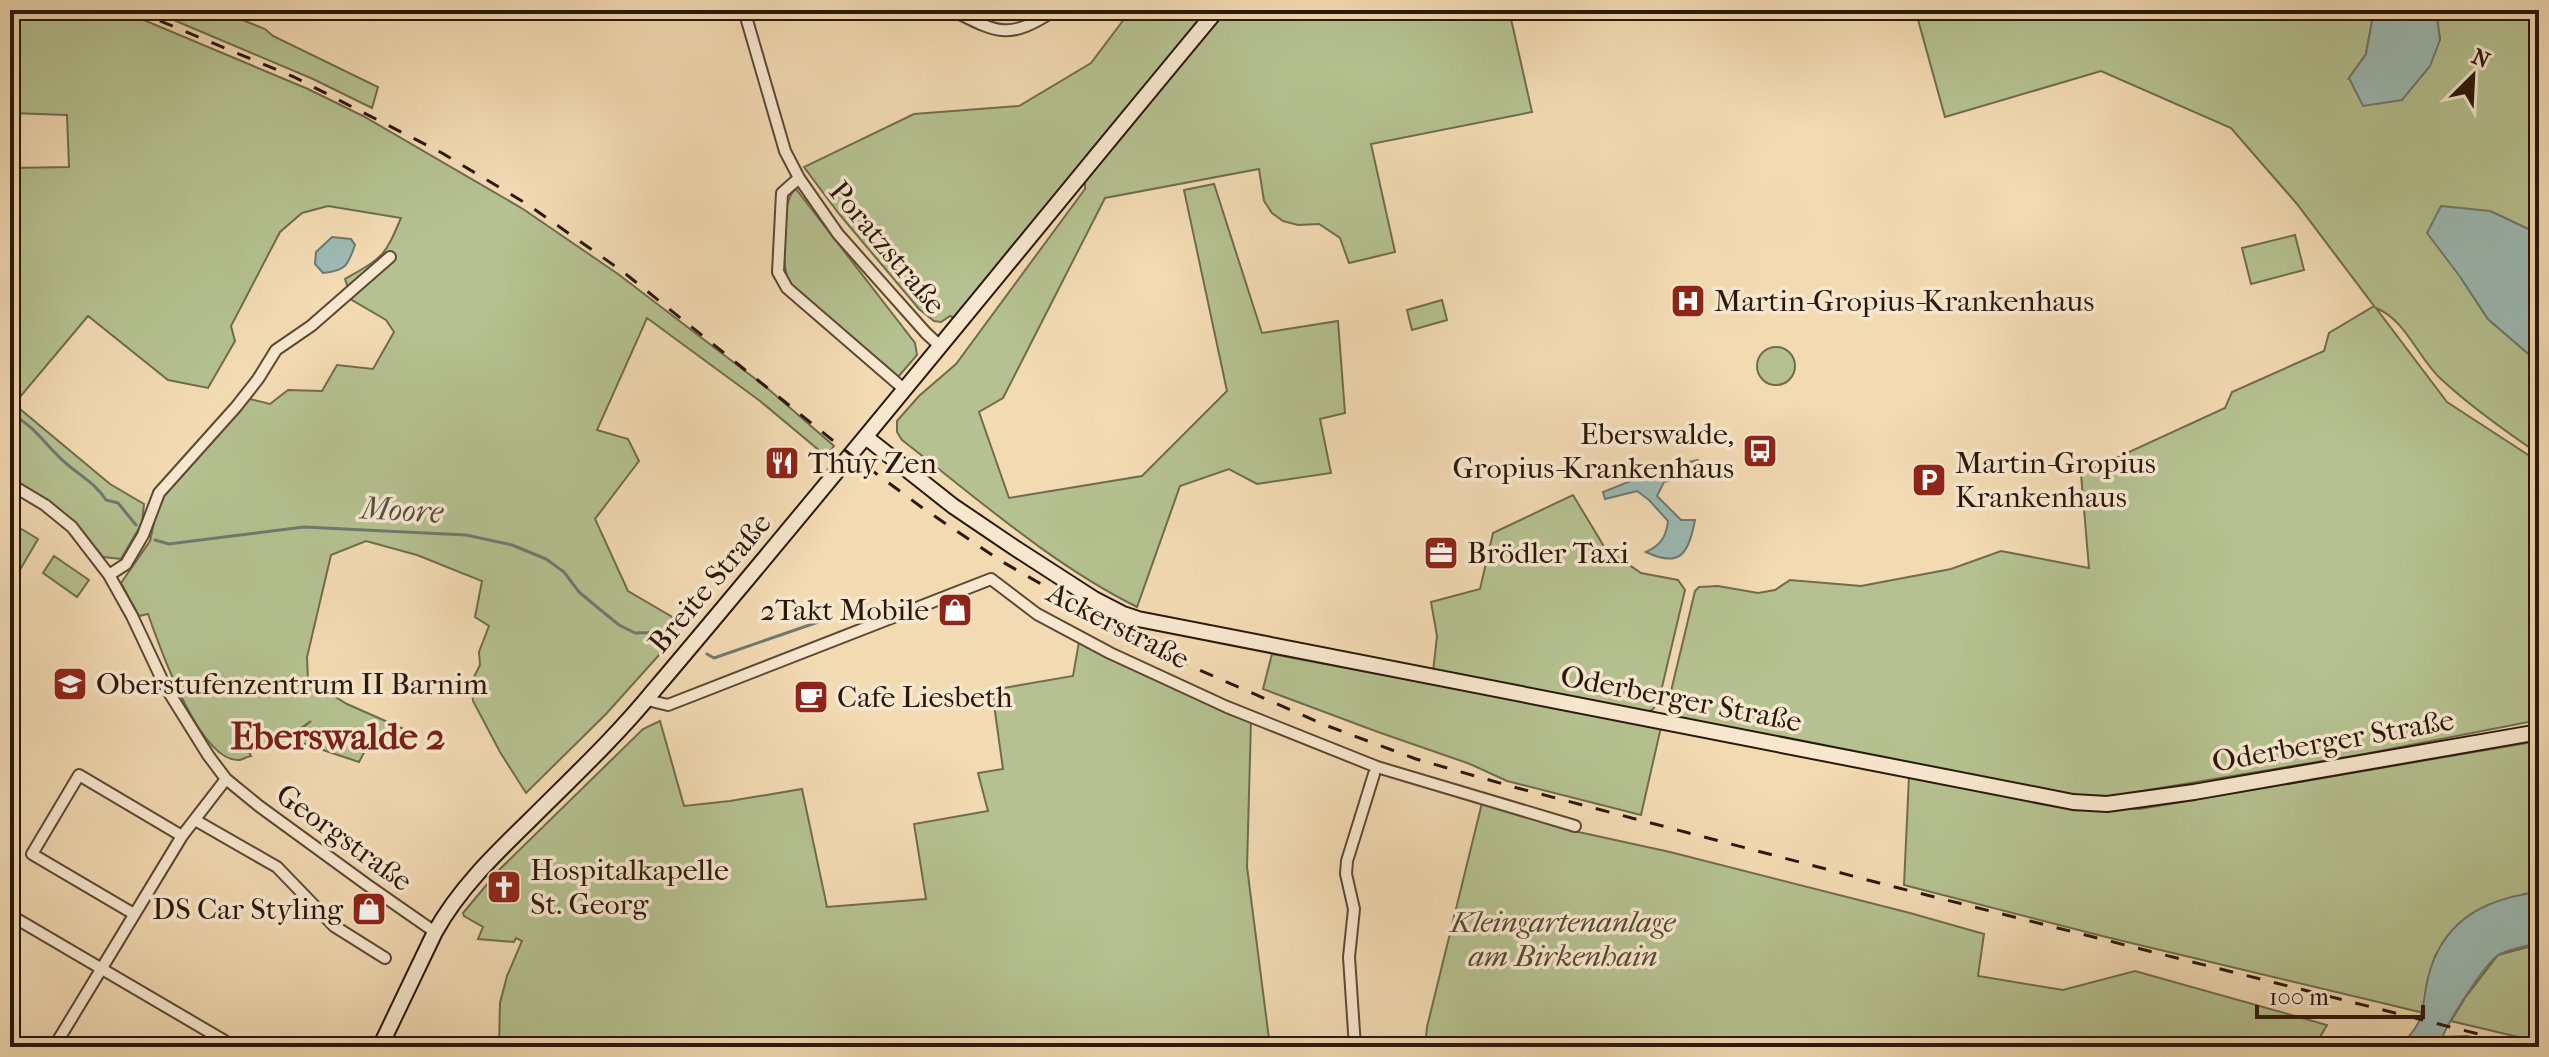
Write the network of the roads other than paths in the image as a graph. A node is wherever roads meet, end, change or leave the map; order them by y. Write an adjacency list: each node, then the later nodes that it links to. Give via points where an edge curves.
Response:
1 (744, 10): 5 (street, Poratzstraße, via 785,151)
2 (952, 10): 3 (street, via 985,26 1018,31)
3 (1055, 10)
4 (1217, 10): 7 (main road, Breite Straße)
5 (799, 178): 7 (street, Poratzstraße, via 838,234); 8 (street, Poratzstraße, via 782,193 778,272 787,288)
6 (390, 257): 11 (street, via 276,350 236,407 159,493 126,564)
7 (940, 346): 8 (main road, Breite Straße)
8 (905, 390): 9 (main road, Breite Straße)
9 (867, 438): 12 (main road, Breite Straße); 13 (main road, Oderberger Straße, via 1015,548 1094,599 1138,619 2058,799 2107,804 2194,792)
10 (10, 484): 11 (street, Georgstraße, via 72,527)
11 (109, 575): 15 (street, Georgstraße, via 165,686)
12 (647, 700): 17 (street, Ackerstraße, via 668,705 991,579 1037,614 1227,707 1377,767); 21 (main road, Breite Straße, via 481,868)
13 (2539, 732)
14 (1374, 774): 27 (street, via 1346,874 1354,909 1349,957)
15 (226, 779): 16 (street); 21 (street, Georgstraße)
16 (195, 820): 18 (street); 22 (street, via 277,867 334,926)
17 (1575, 826)
18 (182, 836): 19 (street); 19 (street, via 79,775 32,854)
19 (134, 914): 23 (street)
20 (10, 915): 23 (street)
21 (435, 932): 26 (main road, Breite Straße)
22 (385, 958)
23 (102, 969): 24 (street); 25 (street)
24 (54, 1047)
25 (235, 1047)
26 (380, 1047)
27 (1355, 1047)

